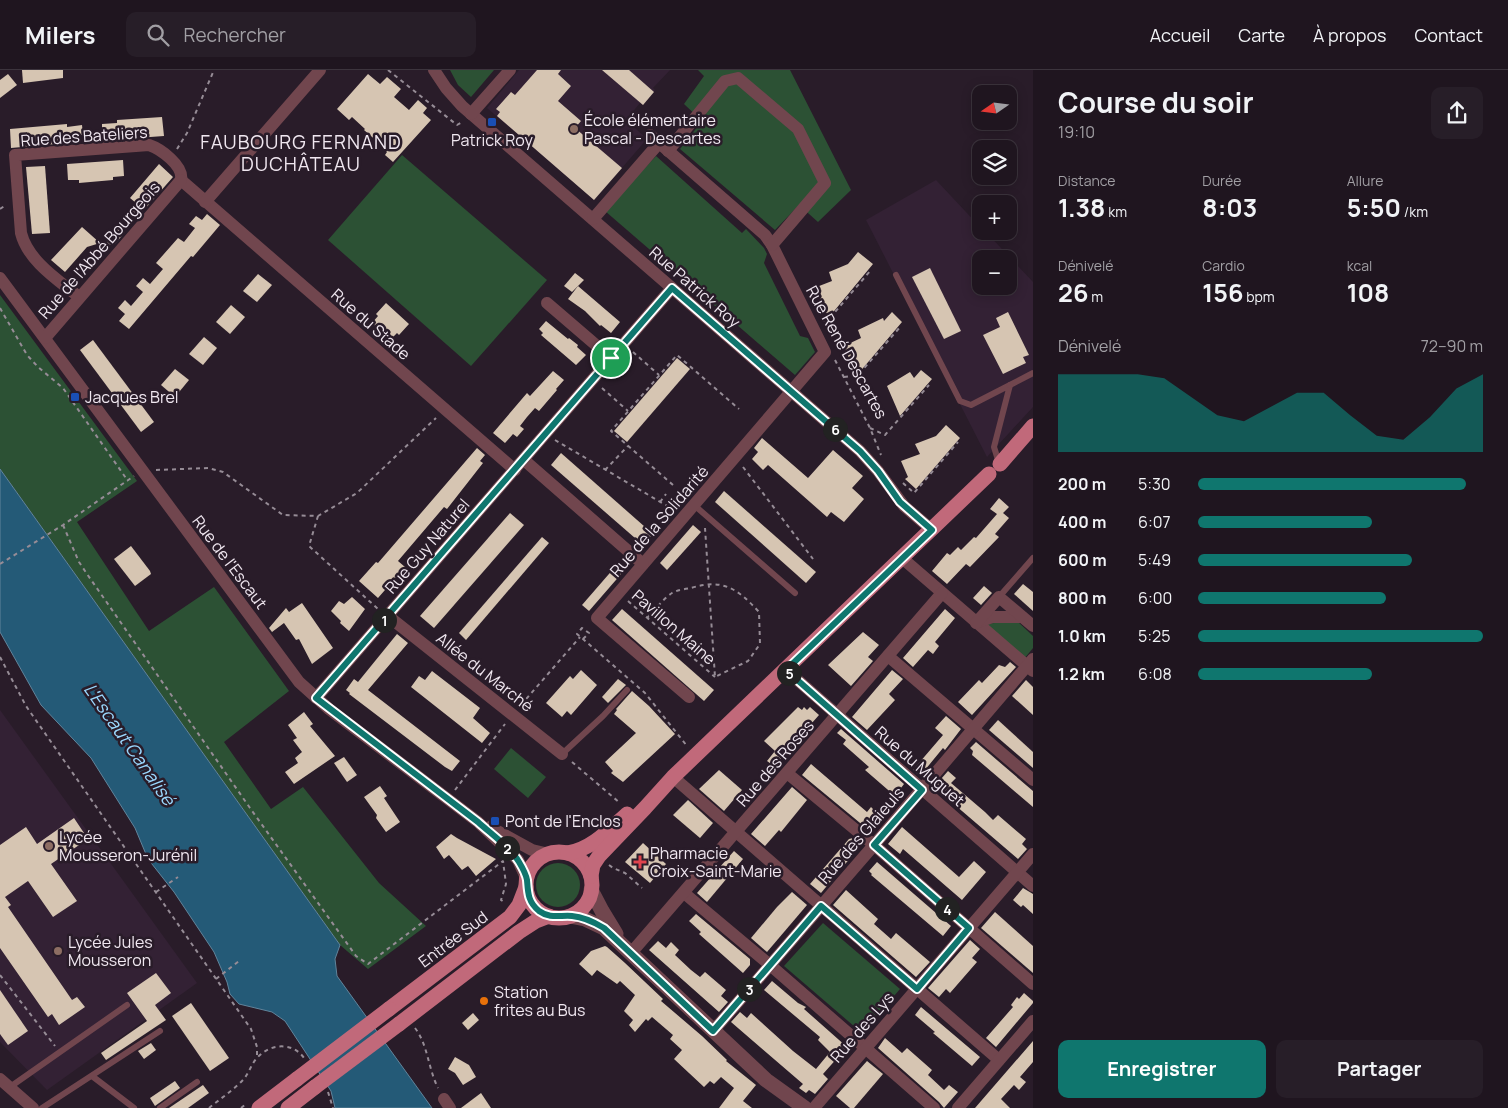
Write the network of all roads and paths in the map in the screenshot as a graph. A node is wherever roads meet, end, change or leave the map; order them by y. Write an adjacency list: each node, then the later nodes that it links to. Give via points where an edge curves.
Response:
1 (214, 70): 8 (path, via 187,133)
2 (388, 70): 6 (path, via 458,125)
3 (434, 70): 6 (street, Rue Patrick Roy, via 451,94)
4 (510, 70): 6 (street)
5 (314, 72): 10 (street)
6 (472, 114): 11 (street, Rue Patrick Roy)
7 (659, 143): 11 (street); 12 (street, Rue René Descartes, via 760,230); 12 (street, via 725,81 738,78 798,129 825,183)
8 (170, 160): 9 (street, Rue des Bateliers, via 180,171); 17 (street, Rue des Bateliers, via 149,145 15,155 24,245 36,260)
9 (181, 180): 10 (street, Rue de l'Abbé Bourgeois); 17 (street, Rue de l'Abbé Bourgeois)
10 (205, 202): 33 (street, Rue du Stade)
11 (593, 220): 16 (street, Rue Patrick Roy)
12 (772, 245): 20 (street, Rue René Descartes)
13 (871, 270): 20 (path, via 829,319)
14 (896, 274): 31 (lane, via 960,401 970,405)
15 (0, 278): 22 (street, Rue de l'Escaut)
16 (672, 288): 23 (street, Rue Guy Naturel); 32 (street, Rue Patrick Roy)
17 (80, 298): 22 (street, Rue de l'Abbé Bourgeois)
18 (547, 303): 25 (street)
19 (0, 308): 57 (path, via 27,354 38,368 63,388 128,481)
20 (812, 325): 24 (street, Rue René Descartes)
21 (901, 326): 28 (path, via 858,375)
22 (45, 338): 45 (street, Rue de l'Escaut)
23 (623, 344): 25 (street, Rue Guy Naturel); 27 (path)
24 (825, 352): 28 (path, Rue René Descartes, via 832,355); 32 (street, Rue de la Solidarité)
25 (611, 358): 29 (street, Rue Guy Naturel)
26 (1033, 372): 31 (lane)
27 (659, 375): 34 (path, via 677,355); 35 (path)
28 (844, 377): 37 (path, Rue René Descartes)
29 (592, 380): 35 (path); 38 (street, Rue Guy Naturel)
30 (929, 385): 37 (path, via 885,435)
31 (1010, 385): 44 (lane, via 994,447)
32 (792, 392): 42 (street, Rue de la Solidarité); 48 (street, Rue Patrick Roy, via 860,451)
33 (445, 409): 46 (street, Rue du Stade); 54 (path, via 357,493)
34 (739, 409)
35 (628, 411): 41 (path, via 610,431)
36 (1033, 426): 44 (main road)
37 (870, 428): 48 (path, Rue René Descartes, via 883,460)
38 (546, 434): 43 (street, Rue Guy Naturel); 47 (path)
39 (1033, 435): 44 (main road)
40 (958, 442): 49 (path, via 914,493)
41 (628, 446): 47 (path); 50 (path)
42 (736, 457): 53 (street, Rue de la Solidarité); 61 (path)
43 (524, 460): 46 (street, Rue Guy Naturel); 63 (street)
44 (995, 469): 58 (main road)
45 (142, 470): 54 (path, via 208,468 223,472 284,515); 84 (street, Rue de l'Escaut, via 293,674)
46 (515, 470): 69 (street, Rue Guy Naturel)
47 (605, 470): 52 (path)
48 (884, 479): 58 (street, Rue Patrick Roy, via 904,506)
49 (902, 483)
50 (673, 485)
51 (666, 494): 52 (path)
52 (660, 502): 55 (path)
53 (694, 505): 55 (street, Rue de la Solidarité); 66 (lane)
54 (318, 516): 69 (path, via 309,546)
55 (684, 517): 63 (street, Rue de la Solidarité)
56 (705, 524): 64 (path)
57 (63, 525): 62 (path); 109 (path, via 87,574 356,956 368,964 504,861 506,884)
58 (932, 530): 59 (main road)
59 (902, 558): 67 (street); 80 (main road)
60 (1033, 558): 68 (lane)
61 (813, 559)
62 (0, 564)
63 (643, 564): 65 (street, Rue de la Solidarité)
64 (709, 584): 71 (path, via 672,593); 81 (path); 81 (path, via 725,586 744,595 759,612 760,644 748,661)
65 (618, 593): 71 (path, Pavillon Maine); 83 (street, Rue de la Solidarité, via 597,618)
66 (796, 593)
67 (942, 593): 72 (street); 77 (street, Rue des Roses)
68 (999, 597): 70 (street); 72 (street)
69 (388, 616): 84 (street, Rue Guy Naturel); 87 (street, Allée du Marché)
70 (1022, 617): 72 (street, via 992,617); 73 (street)
71 (647, 618): 81 (path, Pavillon Maine)
72 (976, 623): 79 (street)
73 (1033, 626)
74 (580, 637): 75 (path); 75 (path, via 577,634 582,628 589,633); 76 (path)
75 (583, 639): 88 (path, via 645,694)
76 (575, 642)
77 (888, 656): 85 (street, Rue des Roses); 86 (street)
78 (0, 657): 107 (path, via 26,706)
79 (1031, 665): 86 (street, Rue des Glaieuls)
80 (786, 670): 85 (street, Rue du Muguet); 88 (main road)
81 (715, 677)
82 (627, 690): 87 (lane)
83 (689, 697)
84 (316, 698): 94 (street, Rue de l'Escaut)
85 (837, 715): 89 (street, Rue des Roses); 92 (street, Rue du Muguet)
86 (974, 729): 91 (street); 92 (street, Rue des Glaieuls)
87 (562, 754): 93 (path)
88 (694, 756): 90 (main road)
89 (787, 773): 95 (street, Rue des Roses); 96 (street)
90 (673, 777): 93 (main road); 95 (street); 104 (main road, via 599,856)
91 (1033, 780)
92 (922, 790): 96 (street, Rue des Glaieuls); 101 (street, Rue du Muguet)
93 (630, 811): 97 (main road, via 585,849)
94 (478, 822): 98 (street, Rue de l'Escaut, via 532,850); 103 (street, Rue de l'Escaut, via 518,860)
95 (735, 833): 108 (street, Rue des Roses); 110 (street)
96 (874, 845): 110 (street, Rue des Glaieuls); 113 (street)
97 (568, 853): 98 (main road); 104 (main road, via 587,867)
98 (549, 854): 103 (main road, via 534,864)
99 (1033, 854): 101 (street, Rue des Lys)
100 (608, 864): 106 (path)
101 (1017, 872): 105 (street, Rue du Muguet); 113 (street, Rue des Lys)
102 (178, 877): 107 (path)
103 (526, 883): 111 (main road, via 533,905); 143 (main road, Entrée Sud, bridge, via 519,905 510,917)
104 (591, 883): 112 (main road, via 588,900); 114 (street, via 607,920)
105 (1033, 886)
106 (642, 888)
107 (156, 892): 118 (path)
108 (684, 893): 114 (street, Rue des Roses); 116 (street)
109 (501, 900)
110 (821, 906): 116 (street, Rue des Glaieuls); 120 (street)
111 (549, 916): 112 (main road); 123 (main road, via 519,932)
112 (570, 916): 114 (street, via 596,924)
113 (969, 928): 119 (street); 120 (street, Rue des Lys)
114 (628, 951): 125 (street)
115 (239, 962): 118 (path)
116 (770, 965): 125 (street, Rue des Glaieuls); 126 (street)
117 (0, 975): 127 (path)
118 (216, 979): 128 (path, via 254,1035)
119 (1033, 984)
120 (917, 989): 126 (street, Rue des Lys); 130 (street)
121 (127, 1004): 127 (lane)
122 (1033, 1021): 130 (street)
123 (405, 1023): 134 (main road, bridge); 135 (path, via 423,1040 433,1077)
124 (160, 1031): 131 (lane)
125 (713, 1031): 145 (street, via 774,1086)
126 (866, 1048): 146 (street, Rue des Lys); 147 (street)
127 (59, 1052): 133 (lane)
128 (257, 1057): 129 (path, via 283,1046 299,1051); 142 (path, via 243,1080)
129 (304, 1058)
130 (999, 1060): 137 (street)
131 (92, 1076): 139 (lane); 140 (lane)
132 (197, 1082): 141 (lane)
133 (5, 1083): 138 (street)
134 (319, 1086): 136 (main road); 144 (path, via 328,1092)
135 (447, 1103)
136 (292, 1107)
137 (960, 1107)
138 (33, 1108)
139 (42, 1108)
140 (134, 1108)
141 (160, 1108)
142 (209, 1108)
143 (259, 1108)
144 (333, 1108)
145 (805, 1108)
146 (814, 1108)
147 (934, 1108)

